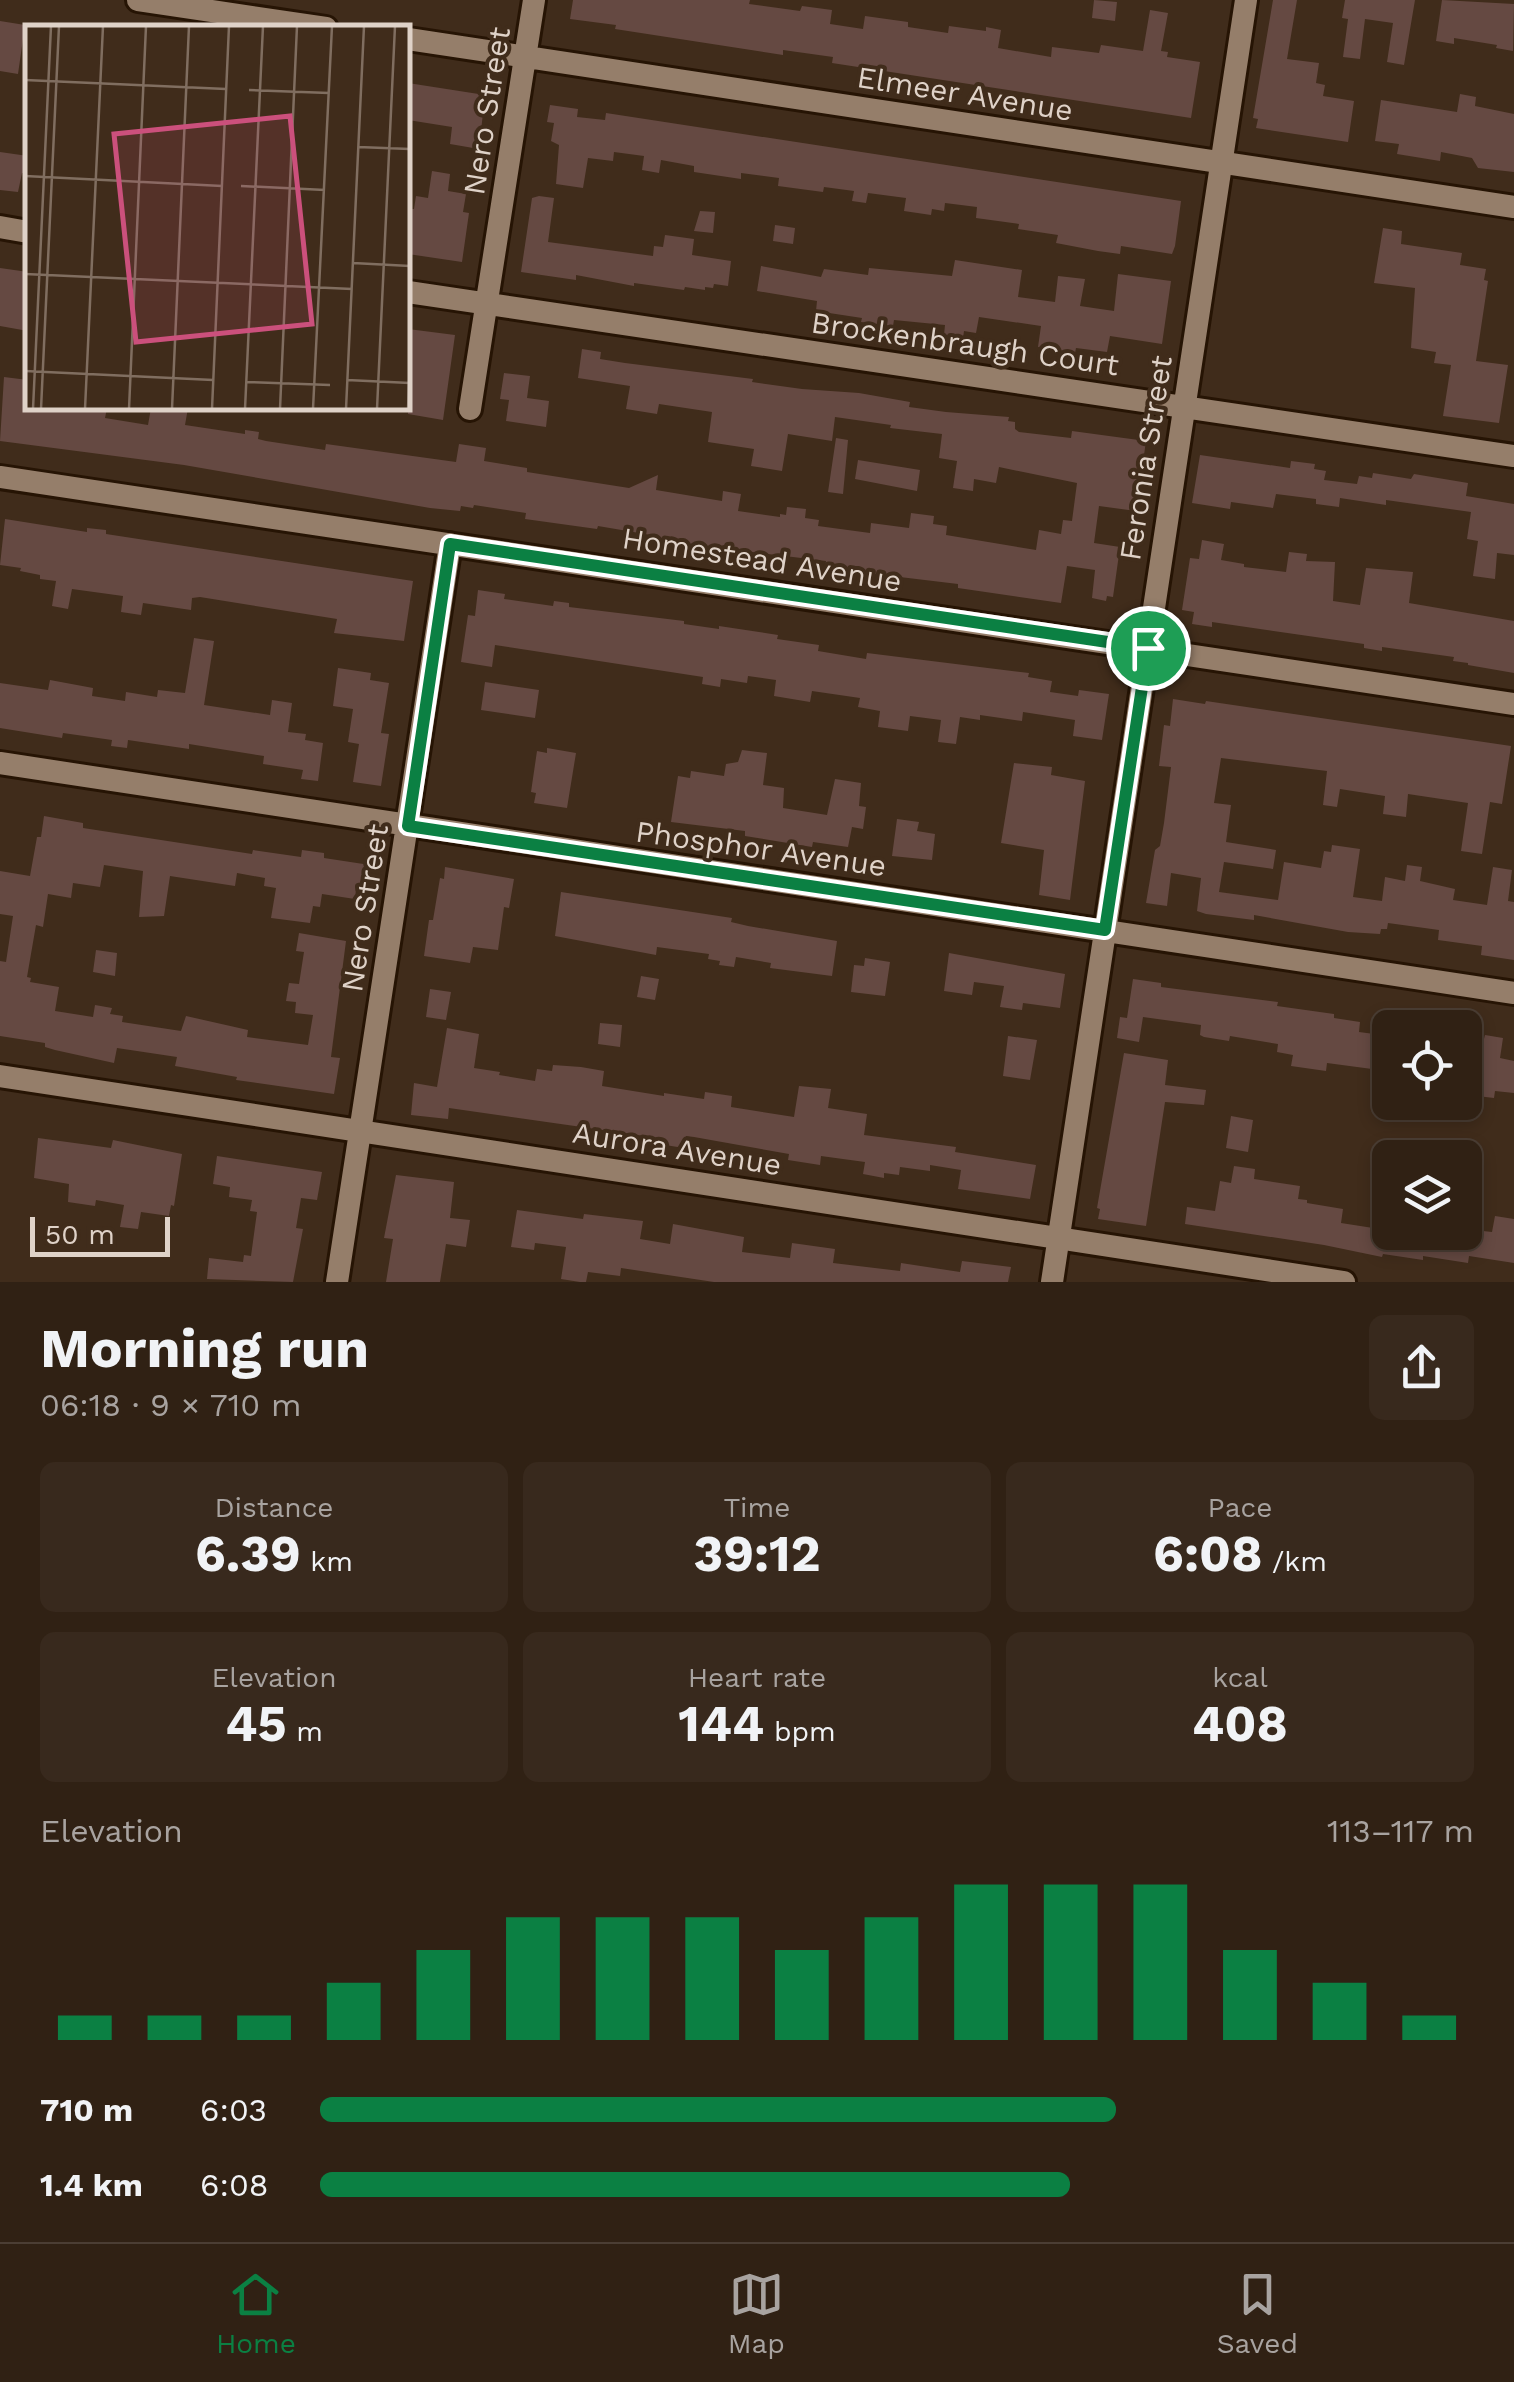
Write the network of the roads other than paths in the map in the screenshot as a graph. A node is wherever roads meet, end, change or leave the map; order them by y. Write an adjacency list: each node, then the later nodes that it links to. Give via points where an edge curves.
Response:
1 (138, 0): 4 (street)
2 (534, 0): 6 (street, Nero Street)
3 (1246, 0): 7 (street, Feronia Street)
4 (306, 25)
5 (410, 40): 6 (street, Elmeer Avenue)
6 (526, 57): 7 (street, Elmeer Avenue); 12 (street, Nero Street)
7 (1221, 163): 8 (street, Elmeer Avenue); 13 (street, Feronia Street)
8 (1514, 207)
9 (0, 227): 10 (street)
10 (25, 231)
11 (410, 292): 12 (street, Brockenbraugh Court)
12 (487, 304): 13 (street, Brockenbraugh Court); 14 (street, Nero Street)
13 (1184, 407): 15 (street, Brockenbraugh Court); 18 (street, Feronia Street)
14 (470, 409)
15 (1514, 456)
16 (0, 476): 17 (street, Homestead Avenue)
17 (450, 544): 18 (street, Homestead Avenue); 21 (street, Nero Street)
18 (1148, 648): 19 (street, Homestead Avenue); 22 (street, Feronia Street)
19 (1514, 704)
20 (0, 763): 21 (street, Phosphor Avenue)
21 (408, 826): 22 (street, Phosphor Avenue); 25 (street, Nero Street)
22 (1105, 930): 23 (street, Phosphor Avenue); 26 (street, Feronia Street)
23 (1514, 993)
24 (0, 1076): 25 (street, Aurora Avenue)
25 (360, 1131): 26 (street, Aurora Avenue); 27 (street, Nero Street)
26 (1059, 1238): 28 (street, Feronia Street); 29 (street, Aurora Avenue)
27 (338, 1282)
28 (1052, 1282)
29 (1344, 1282)

